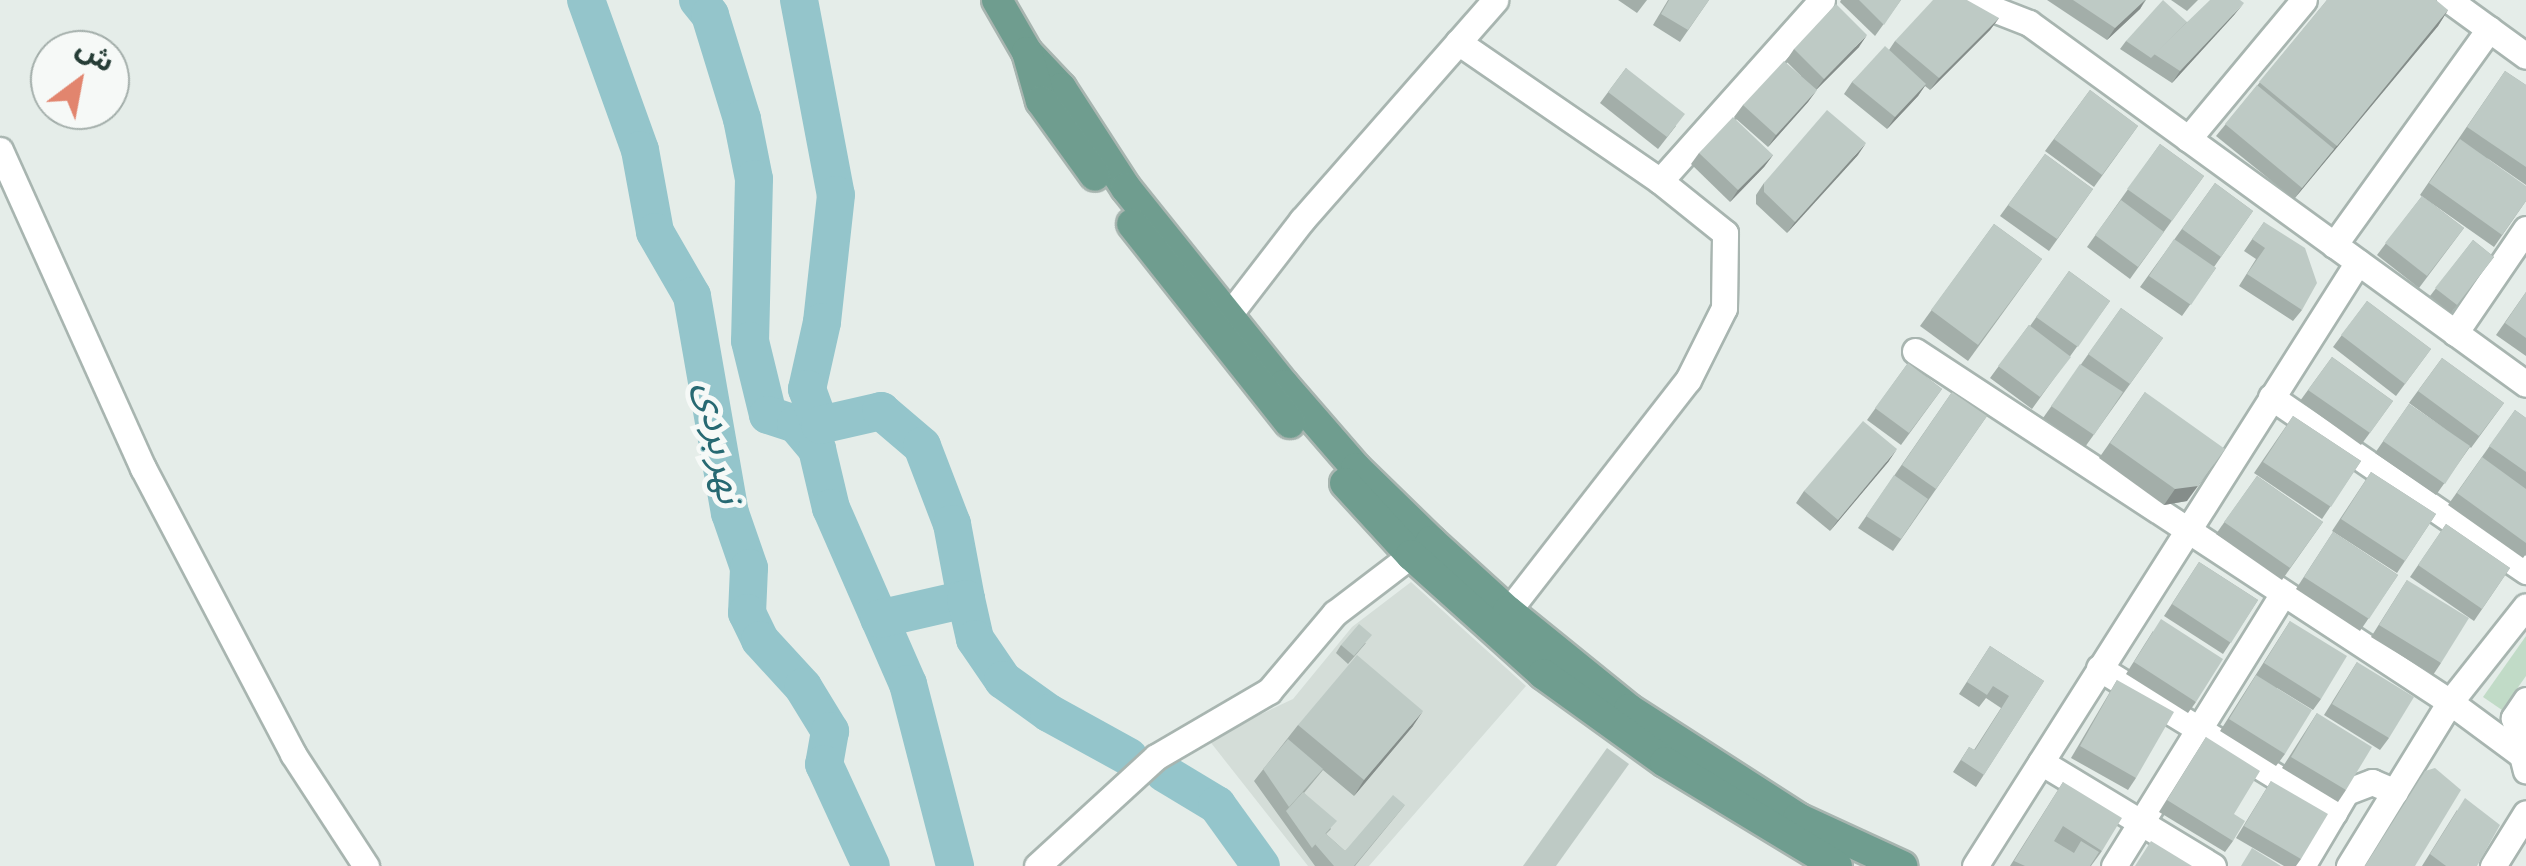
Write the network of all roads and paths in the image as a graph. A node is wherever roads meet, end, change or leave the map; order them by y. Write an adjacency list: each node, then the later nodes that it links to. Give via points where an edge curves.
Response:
1 (997, 0): 16 (main road, via 1027,52 1061,88)
2 (1495, 0): 8 (street)
3 (1822, 0): 12 (street)
4 (1970, 0): 10 (street, via 2029,23)
5 (2304, 0): 10 (street)
6 (2449, 0): 7 (street)
7 (2489, 29): 9 (street); 14 (street)
8 (1458, 42): 12 (street); 16 (street)
9 (2526, 56)
10 (2188, 138): 14 (street)
11 (0, 150): 37 (street, via 143,468 293,754)
12 (1660, 181): 26 (street, via 1725,232 1724,308 1688,380)
13 (2526, 230): 17 (street)
14 (2334, 245): 15 (street)
15 (2358, 262): 17 (street); 20 (street)
16 (1222, 323): 22 (main road)
17 (2456, 333): 19 (street)
18 (1915, 352): 21 (street)
19 (2526, 384)
20 (2271, 397): 21 (street); 23 (street)
21 (2185, 530): 24 (street); 27 (street)
22 (1421, 548): 26 (main road); 38 (street, via 1336,613 1270,691 1156,757); 39 (main road, via 1543,674 1604,720)
23 (2526, 570)
24 (2282, 595): 29 (street); 30 (street)
25 (2526, 606): 29 (street)
26 (1508, 611): 40 (main road, via 1629,708 1782,808)
27 (2099, 668): 30 (street); 32 (street)
28 (2526, 700): 31 (street, via 2514,718)
29 (2450, 702): 31 (street); 33 (street)
30 (2198, 730): 34 (street); 36 (street)
31 (2525, 761)
32 (2040, 762): 36 (street); 41 (street)
33 (2394, 792): 34 (street, via 2364,783 2346,792); 45 (street)
34 (2334, 812): 44 (street)
35 (2526, 813): 46 (street)
36 (2140, 822): 42 (street); 43 (street)
37 (366, 866)
38 (1037, 866)
39 (1837, 866)
40 (1902, 866)
41 (1975, 866)
42 (2114, 866)
43 (2213, 866)
44 (2302, 866)
45 (2349, 866)
46 (2493, 866)

